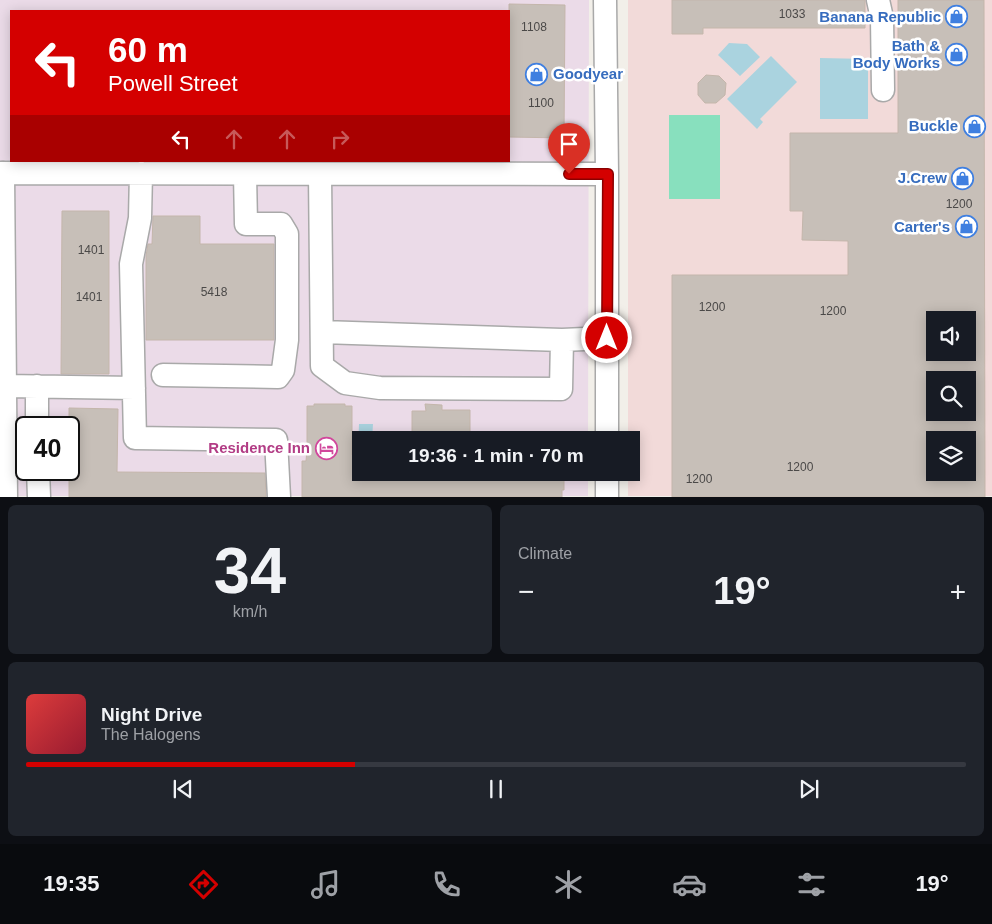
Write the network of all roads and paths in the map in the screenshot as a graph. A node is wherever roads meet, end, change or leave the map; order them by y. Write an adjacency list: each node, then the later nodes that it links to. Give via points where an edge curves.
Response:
1 (606, 0): 8 (street)
2 (878, 0): 3 (street, via 882,18)
3 (883, 90)
4 (1, 173): 5 (street); 13 (street)
5 (141, 174): 6 (street); 15 (street, via 140,218 131,264)
6 (246, 174): 7 (street); 12 (street, via 246,224 281,224 287,234 287,340 282,370 278,377)
7 (320, 174): 8 (street); 9 (street)
8 (608, 174): 10 (street)
9 (322, 332): 11 (street); 11 (street, via 322,366 345,383 380,388 561,390)
10 (607, 338): 11 (street); 17 (street)
11 (562, 340)
12 (162, 375)
13 (6, 386): 14 (street); 20 (street)
14 (37, 386): 15 (street); 16 (street)
15 (134, 388): 22 (street, via 135,438 276,440)
16 (38, 416)
17 (607, 431)
18 (38, 481): 21 (street)
19 (607, 481): 23 (street)
20 (6, 496)
21 (38, 496)
22 (279, 496)
23 (607, 496)

